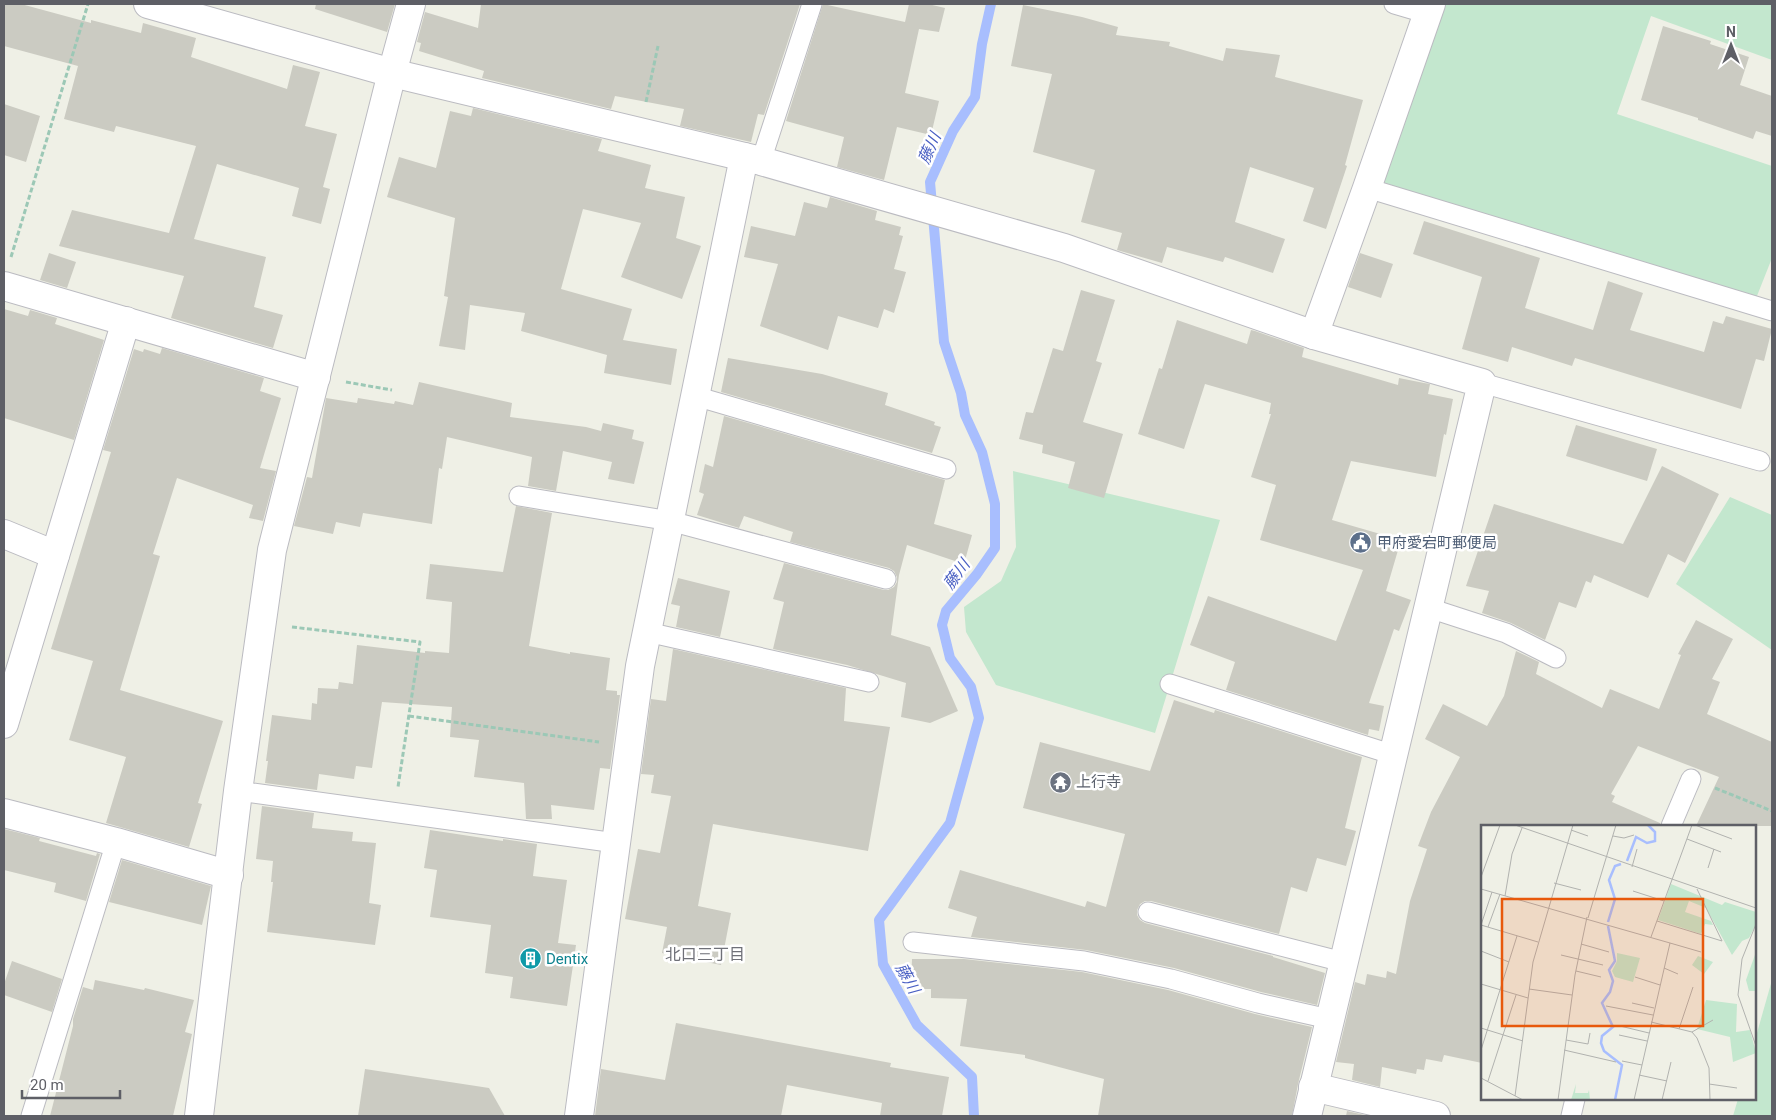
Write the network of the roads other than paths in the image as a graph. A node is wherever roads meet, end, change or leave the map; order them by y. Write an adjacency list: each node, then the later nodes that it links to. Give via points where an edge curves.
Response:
1 (148, 4): 6 (street)
2 (411, 4): 6 (street)
3 (812, 4): 7 (lane)
4 (1394, 4): 5 (lane)
5 (1430, 9): 8 (street)
6 (392, 74): 7 (street); 13 (street)
7 (753, 159): 12 (street, via 1064,248); 15 (street)
8 (1367, 188): 10 (lane); 12 (street)
9 (7, 274): 11 (street)
10 (1772, 312)
11 (126, 321): 13 (street); 21 (street)
12 (1314, 335): 14 (street)
13 (316, 377): 31 (street, via 272,550)
14 (1482, 384): 16 (lane); 23 (street)
15 (695, 396): 17 (lane); 19 (street)
16 (1760, 461)
17 (946, 469)
18 (519, 496): 19 (lane)
19 (670, 521): 22 (lane); 24 (street)
20 (4, 534): 21 (street)
21 (55, 555): 28 (street)
22 (886, 579)
23 (1430, 608): 25 (lane, via 1506,633); 29 (street)
24 (647, 632): 26 (lane); 35 (street)
25 (1556, 658)
26 (869, 682)
27 (1170, 684): 29 (lane)
28 (4, 724)
29 (1394, 754): 39 (street)
30 (1691, 779): 33 (lane)
31 (238, 791): 35 (lane); 36 (street)
32 (4, 813): 34 (street)
33 (1671, 825)
34 (116, 842): 36 (street); 43 (lane)
35 (616, 842): 45 (street)
36 (229, 875): 44 (street)
37 (1148, 912): 39 (lane)
38 (912, 942): 40 (lane, via 1084,961 1171,979 1258,1004)
39 (1343, 962): 40 (street)
40 (1329, 1019): 41 (street)
41 (1313, 1087): 46 (street); 47 (street)
42 (1575, 1100): 48 (lane)
43 (31, 1116)
44 (199, 1116)
45 (579, 1116)
46 (1306, 1116)
47 (1436, 1116)
48 (1571, 1116)

